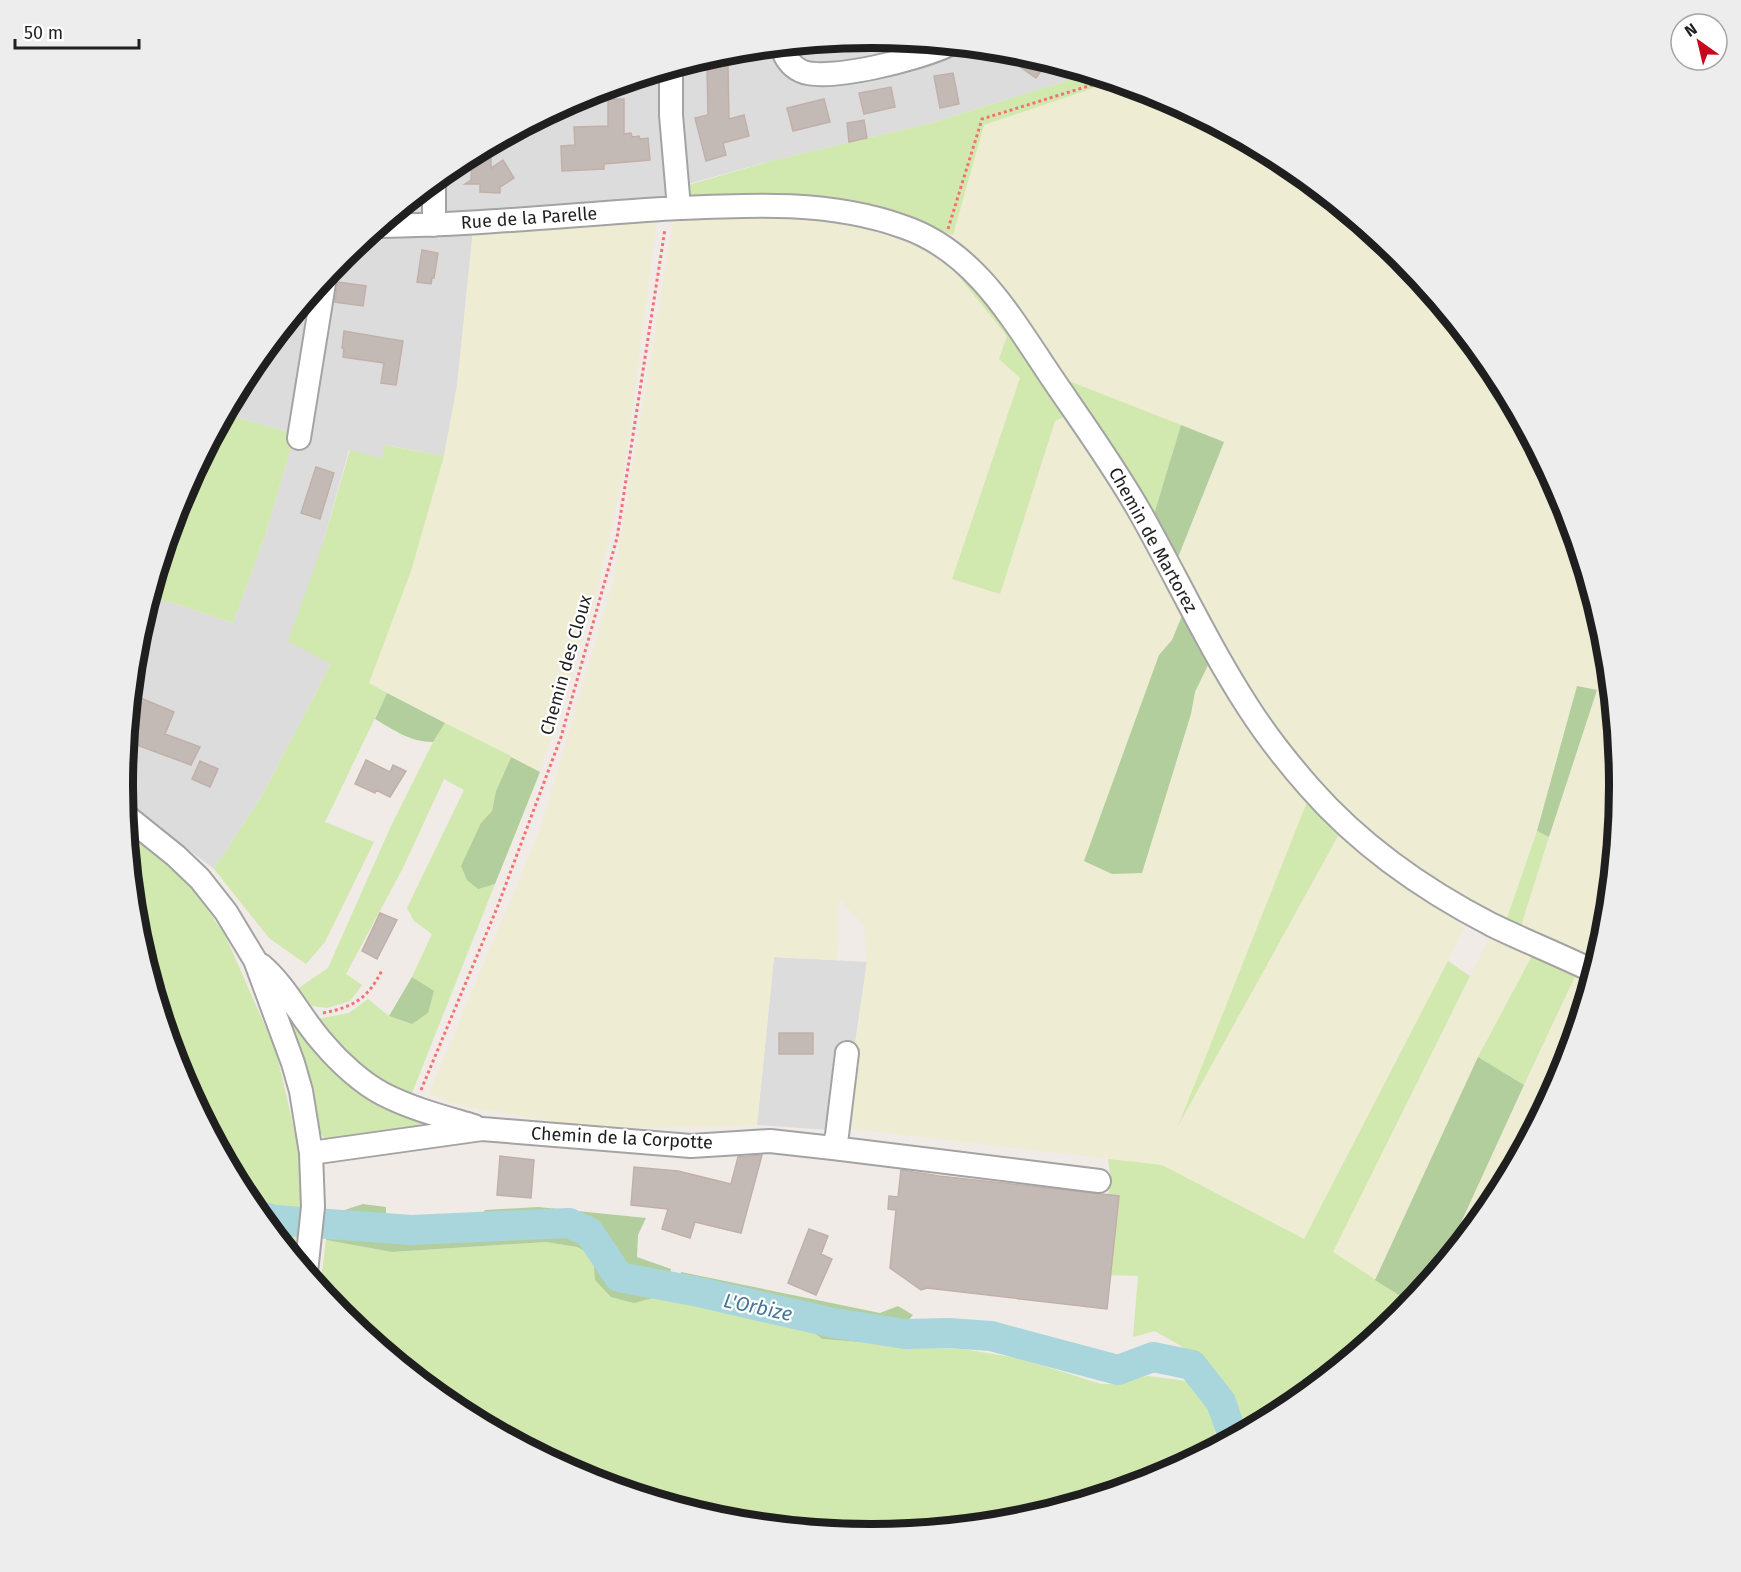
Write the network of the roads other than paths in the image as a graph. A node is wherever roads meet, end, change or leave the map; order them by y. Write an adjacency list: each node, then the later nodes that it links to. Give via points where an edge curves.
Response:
1 (933, 51): 2 (street, via 879,67 821,74 803,72 789,63)
2 (784, 53)
3 (671, 75): 5 (street)
4 (434, 191): 6 (street)
5 (674, 209): 6 (street, Rue de la Parelle); 12 (street, Chemin de Martorez, via 832,209 905,227 935,240 964,261 986,284 1106,457 1249,709 1311,789 1343,823 1432,890 1492,924)
6 (434, 225): 7 (street, Rue de la Parelle)
7 (390, 226)
8 (323, 292): 9 (street)
9 (300, 438)
10 (134, 822): 11 (street, via 200,879)
11 (255, 960): 14 (street, Chemin de la Corpotte, via 273,975 324,1045 381,1094); 16 (street, via 293,1063)
12 (1585, 967)
13 (847, 1053): 15 (street)
14 (482, 1129): 15 (street, Chemin de la Corpotte, via 691,1146 770,1142); 16 (street, Chemin de la Corpotte)
15 (834, 1148): 17 (street, Chemin de la Corpotte)
16 (311, 1153): 18 (street, via 312,1215)
17 (1099, 1181)
18 (307, 1262)

